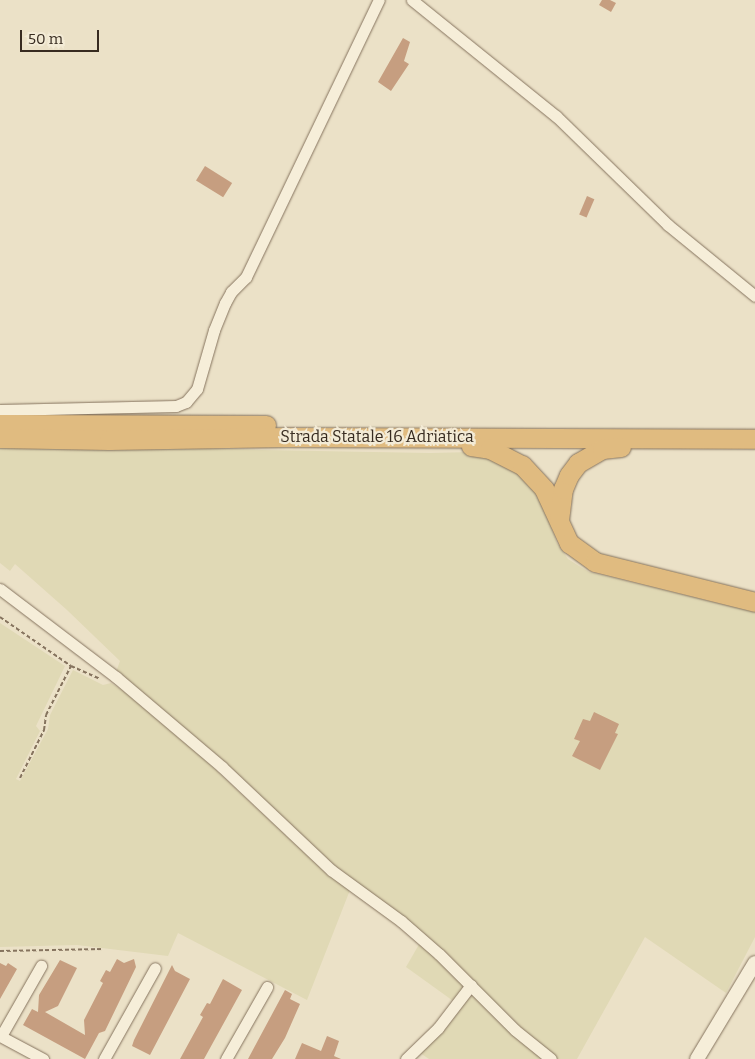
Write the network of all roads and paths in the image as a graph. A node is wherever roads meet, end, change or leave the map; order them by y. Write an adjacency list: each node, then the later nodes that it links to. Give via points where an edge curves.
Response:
1 (379, 0): 4 (street, via 246,277 225,302 197,389 186,402 176,406)
2 (412, 0): 3 (street, via 556,116 668,225)
3 (755, 296)
4 (0, 410)
5 (0, 424): 6 (highway, Strada Statale 16 Adriatica)
6 (755, 428)
7 (286, 437): 8 (highway, Strada Statale 16 Adriatica); 9 (highway, Strada Statale 16 Adriatica); 11 (highway, via 325,446 473,446 490,449 522,465 534,476)
8 (0, 438)
9 (755, 439)
10 (755, 448): 11 (highway, via 602,449 578,463 569,475 563,489)
11 (559, 520): 13 (highway, via 569,543 595,562)
12 (0, 589): 16 (street)
13 (755, 602)
14 (0, 617): 15 (path)
15 (71, 666): 16 (path, via 104,681); 17 (path)
16 (116, 677): 23 (street, via 222,767 331,870 401,921)
17 (20, 778)
18 (104, 949): 19 (path)
19 (0, 951)
20 (755, 962): 31 (street)
21 (41, 966): 25 (street)
22 (155, 968): 27 (street)
23 (471, 985): 29 (street, via 438,1028); 30 (street, via 515,1030)
24 (267, 987): 28 (street)
25 (0, 1036): 26 (street)
26 (43, 1059)
27 (104, 1059)
28 (226, 1059)
29 (406, 1059)
30 (551, 1059)
31 (697, 1059)

